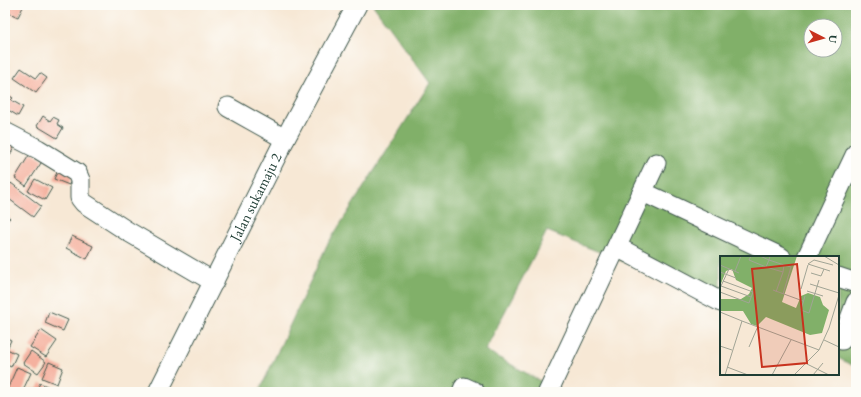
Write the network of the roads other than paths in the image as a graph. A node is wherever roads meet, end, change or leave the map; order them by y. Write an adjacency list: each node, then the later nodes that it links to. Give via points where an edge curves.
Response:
1 (357, 5): 4 (street, Jalan sukamaju 2)
2 (228, 107): 4 (street)
3 (5, 132): 12 (street, via 77,173 80,180 80,198 84,203)
4 (285, 139): 12 (street, Jalan sukamaju 2)
5 (856, 153): 10 (street)
6 (656, 163): 7 (street)
7 (643, 192): 8 (street); 9 (street)
8 (617, 247): 14 (street); 20 (street)
9 (779, 256)
10 (807, 256)
11 (839, 277): 13 (street)
12 (214, 282): 17 (street, Jalan sukamaju 2)
13 (856, 283)
14 (720, 301)
15 (856, 302): 16 (street, via 842,340)
16 (839, 340)
17 (158, 392)
18 (462, 392): 19 (street, via 464,387)
19 (475, 392)
20 (548, 392)

